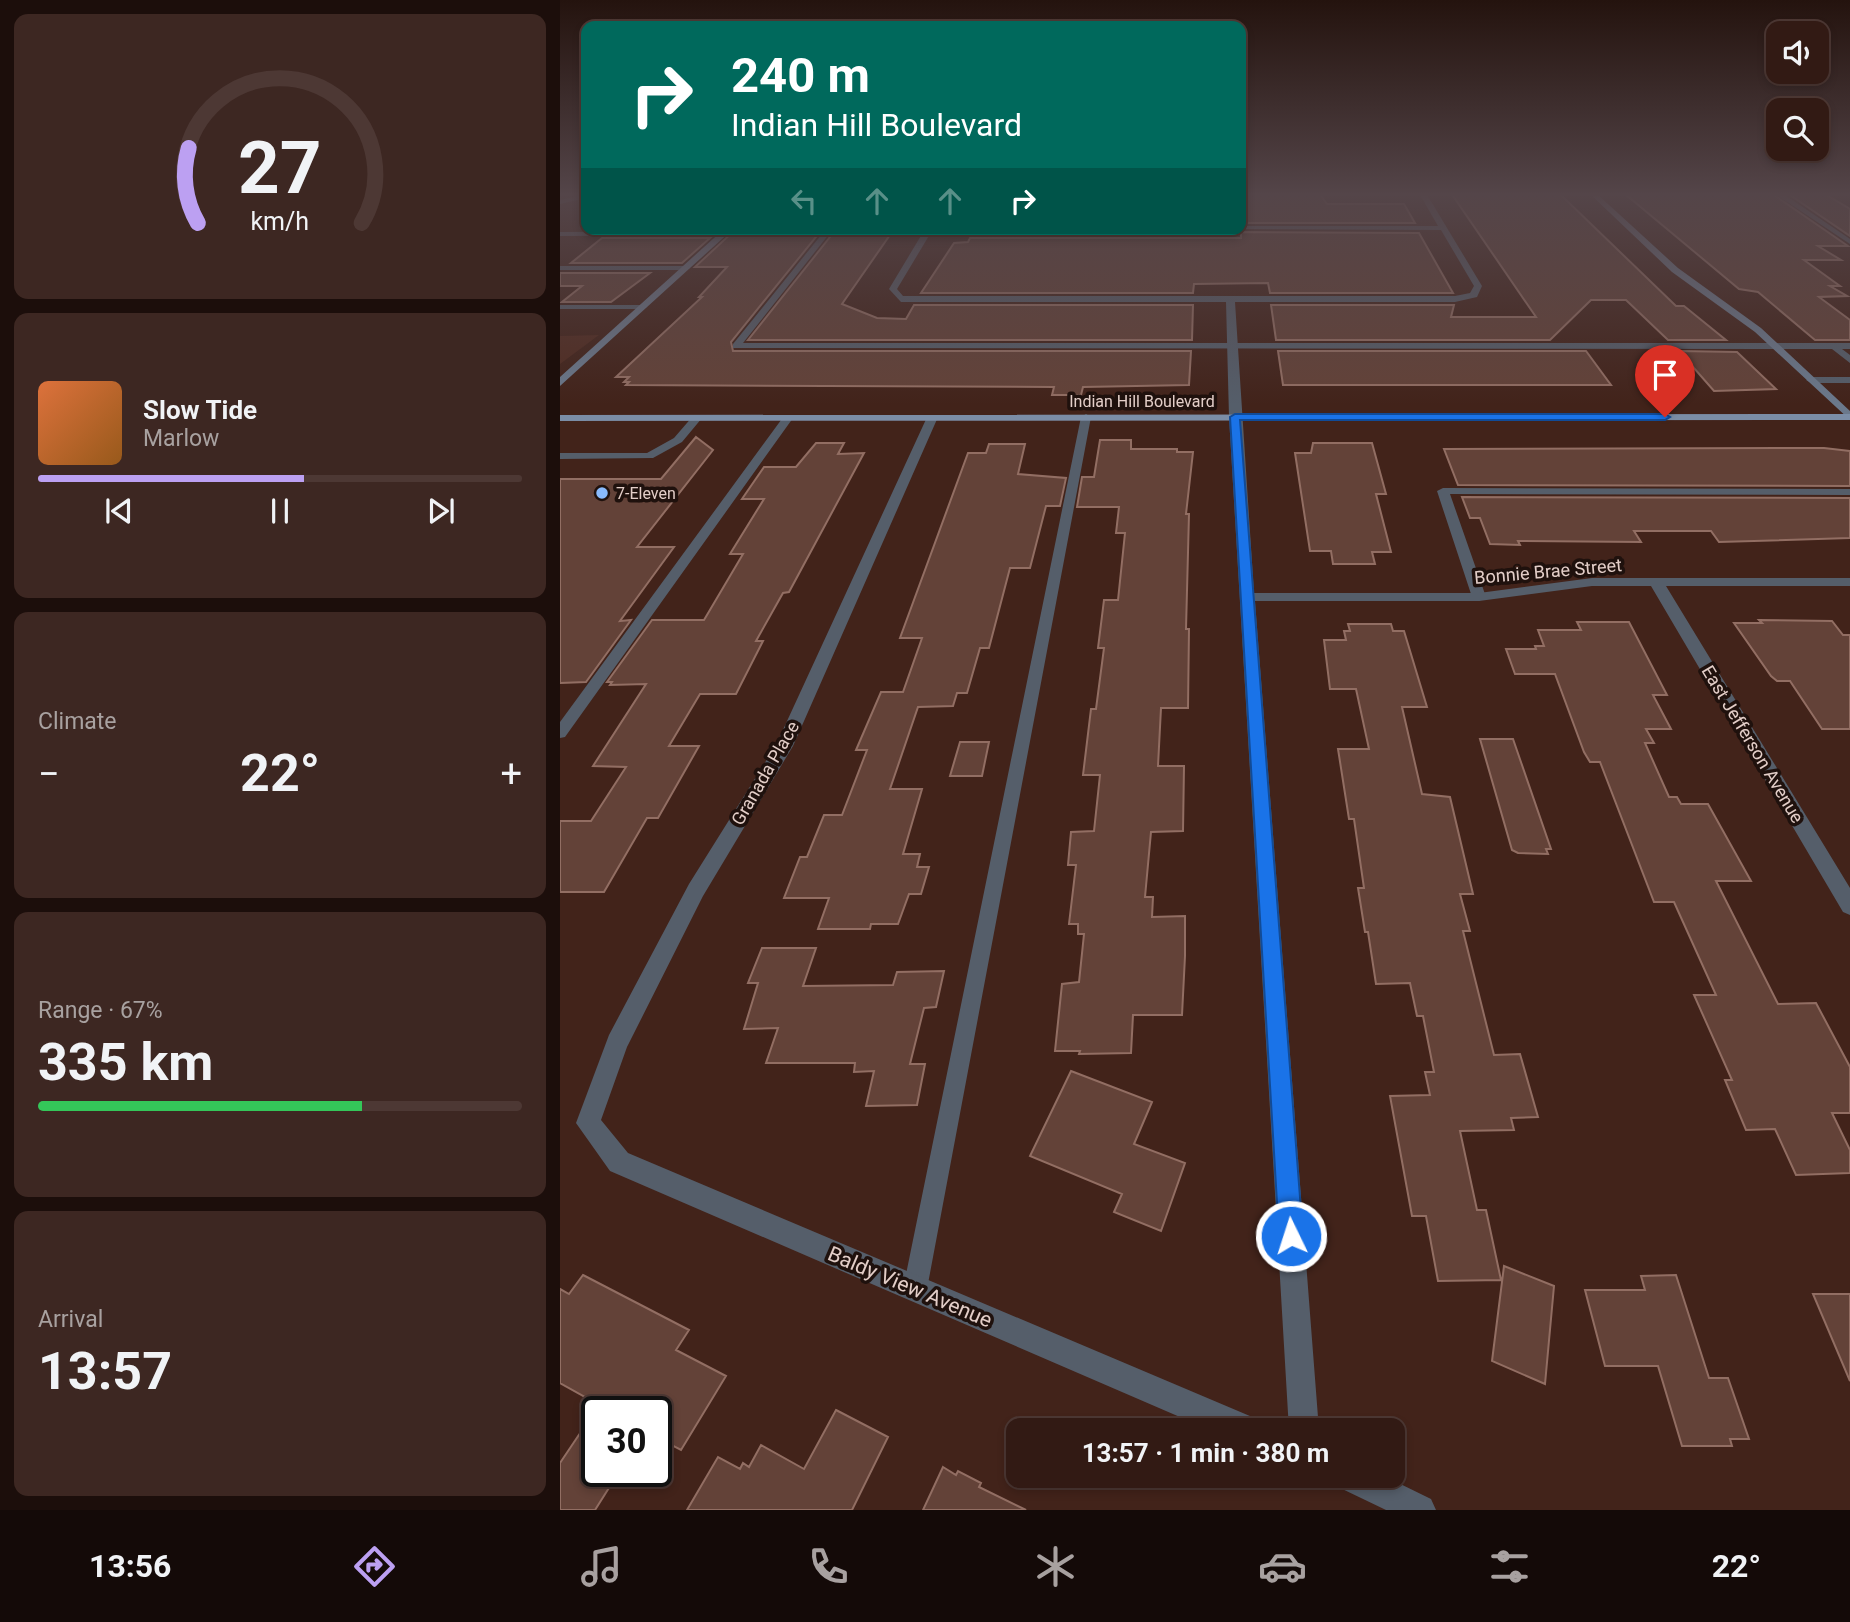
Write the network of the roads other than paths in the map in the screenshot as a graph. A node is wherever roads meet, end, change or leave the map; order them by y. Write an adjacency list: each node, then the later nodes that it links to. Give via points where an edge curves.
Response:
1 (691, 263): 7 (street)
2 (802, 263): 14 (lane, via 736,346)
3 (908, 263): 8 (street, via 893,289 901,299)
4 (1464, 263): 8 (street, via 1478,286 1474,295 1455,299)
5 (1668, 263): 11 (street)
6 (560, 268): 7 (street)
7 (686, 268): 10 (street)
8 (1230, 300): 14 (street)
9 (560, 307): 10 (lane)
10 (643, 307): 18 (street)
11 (1776, 346): 12 (lane); 14 (lane); 16 (street)
12 (1834, 346): 13 (lane); 15 (lane)
13 (1850, 346)
14 (1232, 347): 20 (street)
15 (1850, 360)
16 (1811, 380): 17 (lane); 21 (street)
17 (1850, 380)
18 (560, 383)
19 (1086, 417): 20 (main road, Indian Hill Boulevard); 25 (main road, Indian Hill Boulevard); 35 (lane)
20 (1235, 417): 21 (main road, Indian Hill Boulevard); 30 (street)
21 (1850, 417)
22 (560, 418): 23 (main road, Indian Hill Boulevard)
23 (697, 418): 24 (main road, Indian Hill Boulevard); 26 (lane, via 678,440 649,456)
24 (788, 418): 25 (main road, Indian Hill Boulevard); 32 (lane)
25 (932, 418): 34 (street, Granada Place, via 784,746 696,890 617,1043)
26 (560, 456)
27 (1850, 492): 31 (lane, via 1443,491)
28 (1656, 582): 29 (street, Bonnie Brae Street); 31 (street, Bonnie Brae Street, via 1592,582); 33 (street, East Jefferson Avenue)
29 (1850, 582)
30 (1249, 597): 31 (street, Bonnie Brae Street); 37 (street)
31 (1479, 597)
32 (560, 733)
33 (1850, 906)
34 (589, 1123): 35 (street, Baldy View Avenue, via 618,1162)
35 (915, 1289): 36 (street, Baldy View Avenue)
36 (1218, 1418)
37 (1303, 1418)
38 (1375, 1488): 39 (street)
39 (1420, 1510)

